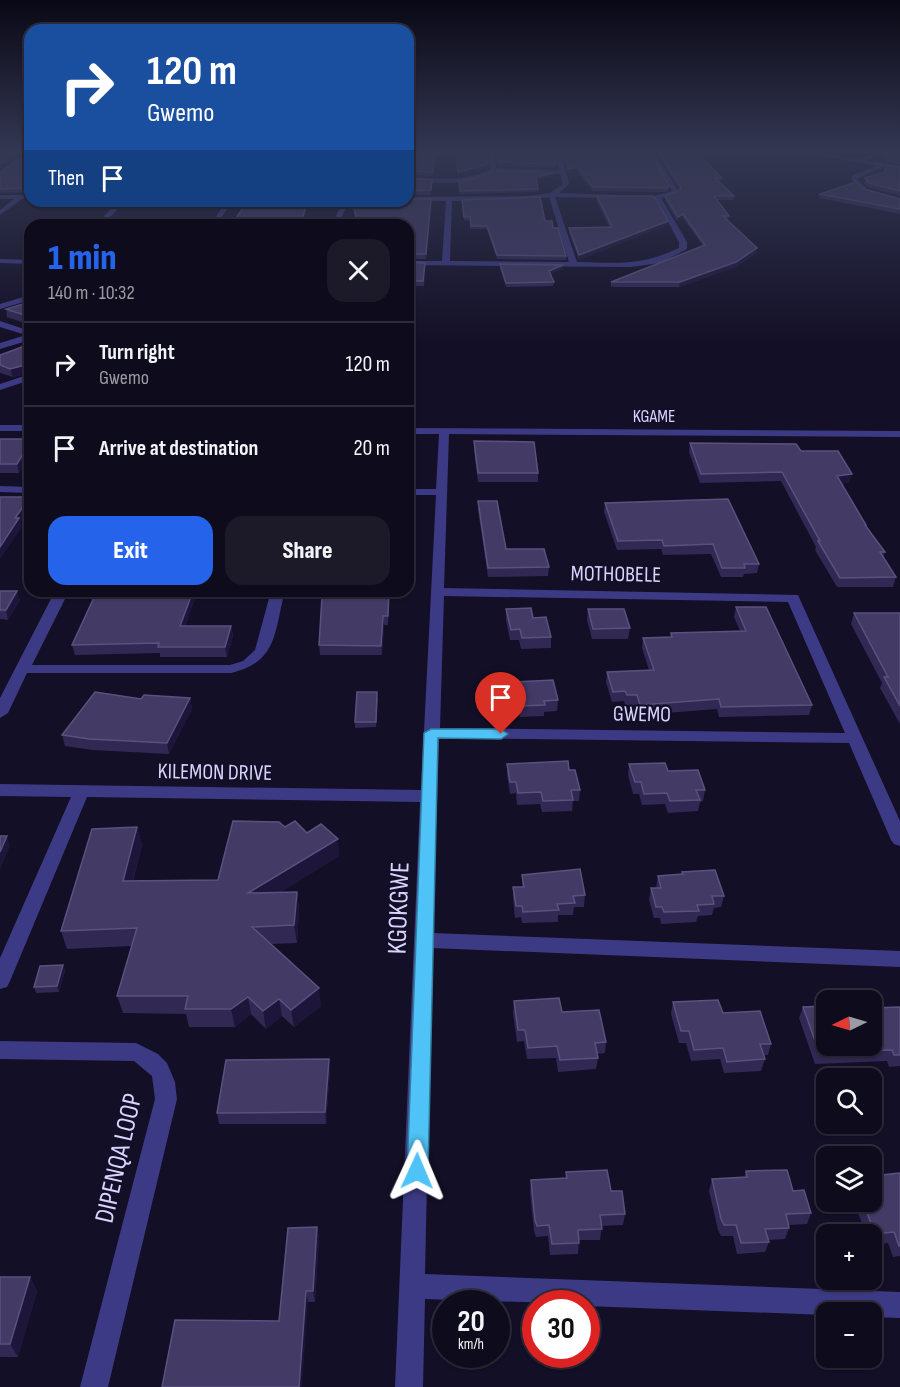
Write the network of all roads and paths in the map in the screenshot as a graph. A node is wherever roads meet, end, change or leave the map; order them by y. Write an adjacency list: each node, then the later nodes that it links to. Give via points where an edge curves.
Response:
1 (448, 215): 7 (street)
2 (557, 215): 8 (street)
3 (668, 215): 8 (street, via 683,249 642,264)
4 (0, 261): 5 (street)
5 (24, 262)
6 (414, 263): 7 (street)
7 (446, 264): 8 (street)
8 (574, 265)
9 (24, 299): 10 (street)
10 (0, 307)
11 (0, 324): 12 (street)
12 (24, 333)
13 (24, 337): 14 (street)
14 (0, 346)
15 (24, 379): 16 (street)
16 (0, 387)
17 (0, 428): 18 (street)
18 (24, 428)
19 (414, 431): 20 (street, KGAME)
20 (444, 432): 21 (street, KGAME); 25 (street, KGOKGWE)
21 (900, 434)
22 (0, 489): 23 (street)
23 (24, 490)
24 (414, 492): 25 (street)
25 (441, 492): 26 (street, KGOKGWE)
26 (438, 592): 31 (street, KGOKGWE); 32 (street, MOTHOBELE, via 793,598)
27 (59, 597): 29 (street)
28 (276, 597): 29 (street, via 262,651 248,664 231,669)
29 (22, 669): 30 (street)
30 (0, 713)
31 (431, 733): 32 (street, GWEMO); 35 (street, KGOKGWE)
32 (853, 738): 36 (street)
33 (0, 790): 34 (street, KILEMON DRIVE)
34 (81, 792): 35 (street, KILEMON DRIVE); 39 (street)
35 (429, 796): 37 (street, KGOKGWE)
36 (900, 840)
37 (423, 940): 38 (street); 41 (street, KGOKGWE)
38 (900, 959)
39 (0, 981)
40 (0, 1050): 43 (street, DIPENQA LOOP, via 136,1052 150,1059 165,1083 166,1099)
41 (414, 1286): 42 (street); 44 (street, KGOKGWE)
42 (900, 1305)
43 (94, 1387)
44 (409, 1387)

